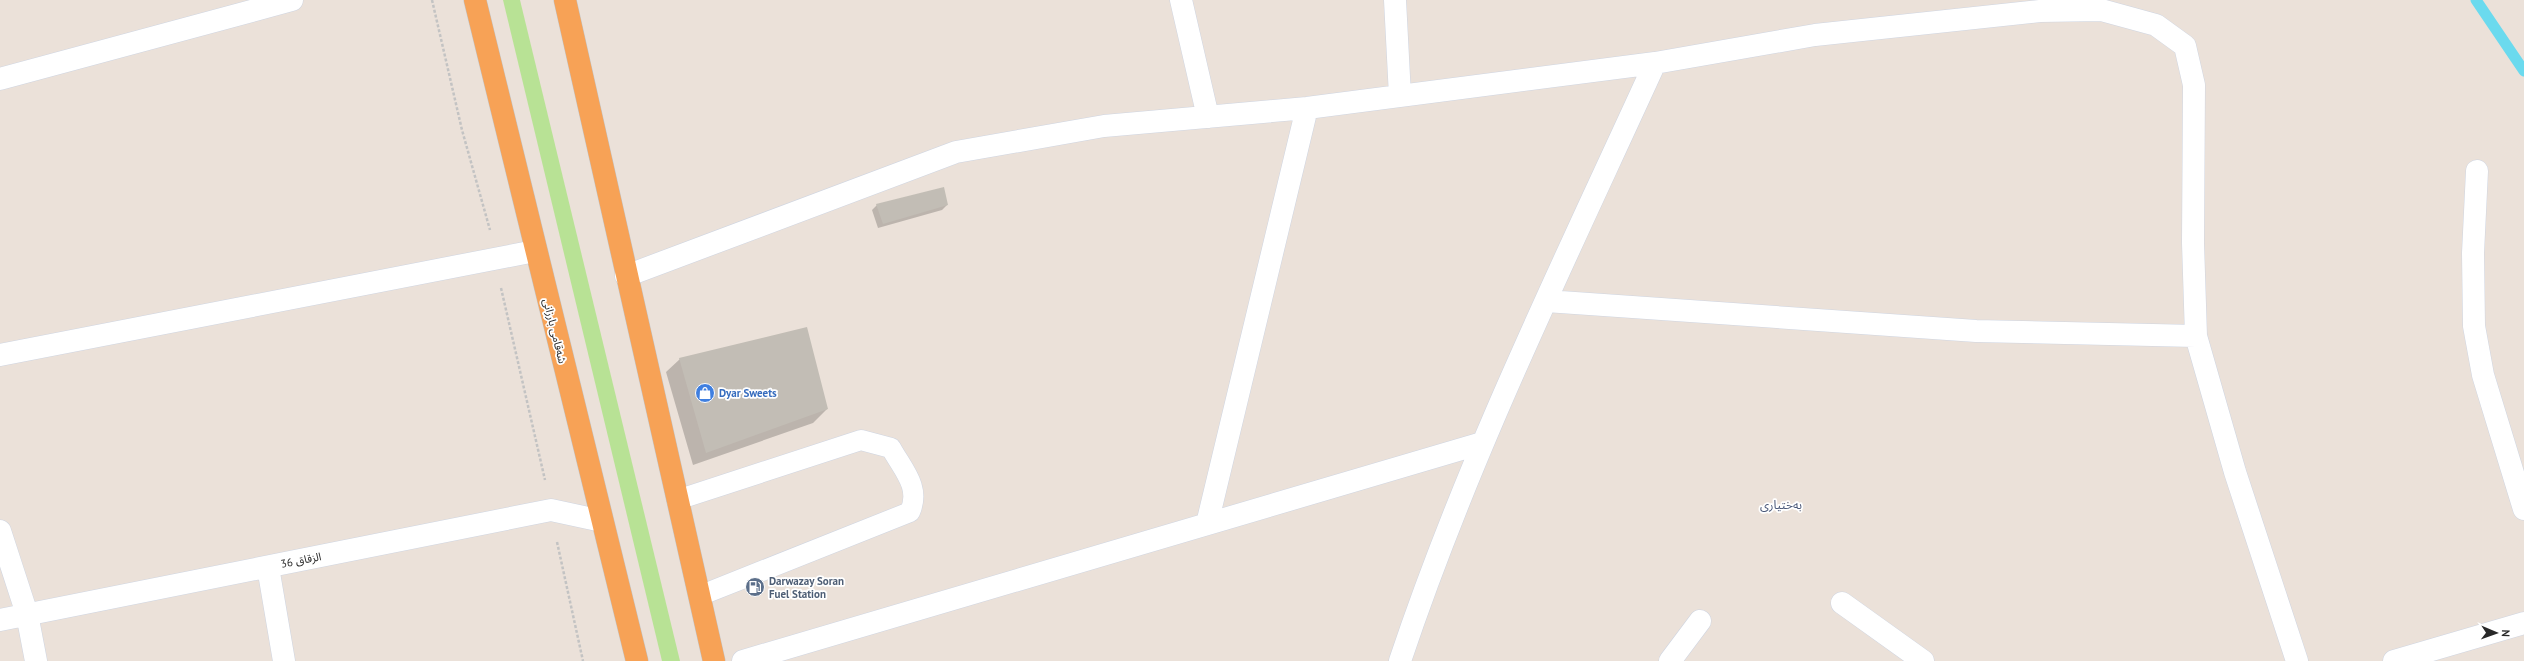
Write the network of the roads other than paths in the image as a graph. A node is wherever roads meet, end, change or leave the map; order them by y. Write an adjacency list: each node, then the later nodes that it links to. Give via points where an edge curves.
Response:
1 (292, 0): 7 (street)
2 (474, 0): 12 (highway, شەقامی بارزانی)
3 (565, 0): 13 (highway)
4 (1181, 0): 10 (street)
5 (1395, 0): 8 (street)
6 (1655, 63): 8 (street); 14 (street); 15 (street, via 1815,35 2040,11 2101,10 2156,25 2185,46 2194,85 2193,243)
7 (0, 79)
8 (1400, 96): 9 (street)
9 (1307, 108): 10 (street); 21 (street)
10 (1208, 117): 13 (street, via 1104,126 956,152)
11 (2478, 171): 19 (street, via 2473,253 2474,326 2483,375)
12 (535, 251): 16 (street); 20 (highway, شەقامی بارزانی)
13 (626, 276): 18 (highway)
14 (1546, 301): 15 (street, via 1976,331); 17 (street)
15 (2196, 336): 38 (street, via 2235,472)
16 (0, 355)
17 (1482, 443): 21 (street); 35 (street, via 1430,572)
18 (677, 500): 24 (highway); 24 (lane, via 861,440 891,448 915,490 910,512)
19 (2524, 509)
20 (602, 521): 23 (street, الزقاق 36, via 551,510); 32 (highway, شەقامی بارزانی)
21 (1207, 524): 34 (street)
22 (0, 531): 26 (street)
23 (268, 567): 26 (street, الزقاق 36); 31 (street)
24 (700, 596): 33 (highway)
25 (1842, 603): 37 (street)
26 (27, 614): 27 (street, الزقاق 36); 30 (street)
27 (0, 620)
28 (1700, 621): 36 (street)
29 (2524, 623): 39 (street)
30 (36, 661)
31 (284, 661)
32 (637, 661)
33 (714, 661)
34 (743, 661)
35 (1400, 661)
36 (1670, 661)
37 (1923, 661)
38 (2297, 661)
39 (2394, 661)

